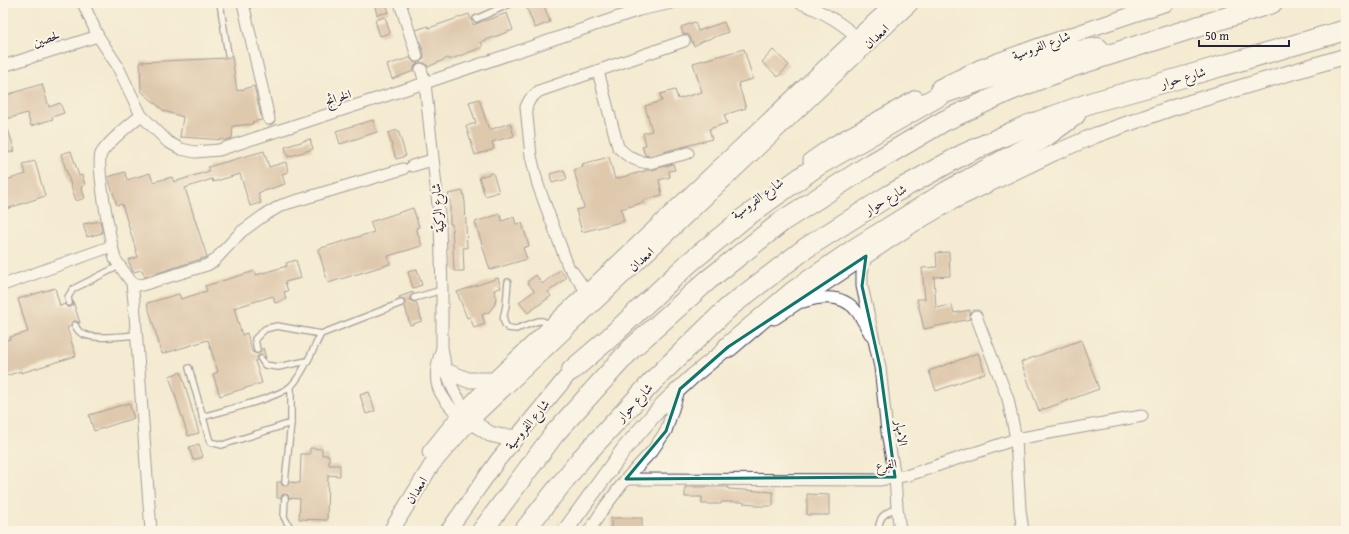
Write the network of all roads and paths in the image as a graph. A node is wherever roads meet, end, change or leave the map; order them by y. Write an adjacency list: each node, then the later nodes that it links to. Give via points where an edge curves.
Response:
1 (83, 3): 14 (street, الخرائج)
2 (220, 3): 18 (lane)
3 (243, 3): 27 (street)
4 (400, 3): 19 (street)
5 (512, 3): 12 (lane)
6 (672, 3): 24 (street, الخرائج, via 640,10)
7 (800, 3): 17 (street, via 817,10)
8 (895, 3): 17 (main road, امعدان)
9 (911, 3): 17 (main road, امعدان)
10 (1167, 3): 54 (main road, شارع الفروسية, via 981,67 907,103 834,144 735,214 690,250 601,334)
11 (1272, 3): 15 (highway)
12 (476, 18)
13 (1346, 30): 25 (highway, شارع حوار)
14 (98, 36): 21 (street, لحصين); 26 (street, الخرائج, via 118,65)
15 (1167, 37): 54 (highway, via 1065,53 944,93 817,166 744,218 689,263); 77 (highway, via 1074,66 1009,91 944,121 784,220 708,280 631,349 555,433)
16 (684, 41): 23 (street)
17 (861, 42): 37 (main road, امعدان); 61 (main road, امعدان)
18 (228, 54)
19 (417, 56)
20 (1346, 56): 31 (main road, via 1175,107 1096,135 954,201)
21 (3, 66)
22 (421, 69): 24 (street, شارع الركيّة)
23 (598, 71): 28 (street, via 618,147 629,158 650,162); 37 (street, via 539,91 526,107 531,156 538,185 570,268)
24 (425, 83): 26 (street, الخرائج, via 218,150 194,152 181,148 168,142); 29 (street, شارع الركيّة)
25 (1093, 102): 49 (highway, via 1042,139 946,192 859,246 794,291); 78 (highway, شارع حوار, via 1026,126 964,154 888,196 800,252 729,307 656,378 581,459)
26 (141, 115): 30 (street, via 113,139 101,154 100,171)
27 (269, 119)
28 (688, 153)
29 (432, 160): 34 (street, via 282,205 241,232 214,261 207,265 142,285); 36 (street, شارع الركيّة, via 440,224)
30 (112, 246): 32 (street, via 115,259); 35 (street)
31 (866, 256): 41 (main road); 47 (street, الامهار, via 862,286)
32 (120, 266): 34 (street); 39 (lane, via 73,289 68,297)
33 (508, 282): 44 (lane, via 503,322 508,328 516,329 538,321 543,321)
34 (132, 283): 46 (street)
35 (3, 285)
36 (442, 290): 38 (lane); 48 (street, شارع الركيّة)
37 (587, 292): 44 (main road, امعدان)
38 (414, 298)
39 (69, 303)
40 (401, 303): 45 (lane)
41 (792, 306): 47 (street, الامهار, via 814,298 843,300 856,312); 49 (main road)
42 (976, 316): 65 (street, via 1008,399)
43 (75, 325): 46 (lane, via 77,330 86,336)
44 (551, 327): 56 (main road, امعدان)
45 (320, 334): 50 (lane, via 277,326 265,329 255,339); 52 (lane)
46 (137, 335): 72 (street)
47 (874, 339): 67 (street, الامهار)
48 (442, 347): 55 (street, شارع الركيّة); 61 (street, شارع الركيّة, via 437,362 438,390 443,400)
49 (728, 347): 58 (main road)
50 (257, 350)
51 (261, 359): 52 (lane, via 265,365 278,367)
52 (307, 361): 57 (lane)
53 (189, 368): 60 (lane)
54 (572, 370): 64 (main road, شارع الفروسية)
55 (446, 371): 56 (main road, via 468,380); 61 (street, شارع الركيّة)
56 (494, 380): 61 (main road, امعدان)
57 (291, 387): 60 (lane, via 274,396); 62 (lane)
58 (680, 389): 68 (street, via 666,431 652,451); 79 (main road, via 664,403 625,448)
59 (1142, 416): 65 (street, الفرع)
60 (202, 417): 62 (lane, via 210,442 222,445)
61 (468, 418): 63 (main road, شارع الركيّة); 74 (main road, امعدان, via 424,460); 75 (main road, امعدان, via 431,466)
62 (291, 423): 69 (lane)
63 (490, 434): 64 (main road, شارع الركيّة); 66 (main road)
64 (516, 436): 66 (main road, شارع الفروسية)
65 (1016, 439): 67 (street, الفرع, via 909,475); 83 (street)
66 (498, 460): 76 (main road, شارع الفروسية)
67 (895, 477): 68 (street, الفرع, via 879,480); 71 (street, الامهار)
68 (626, 479): 80 (street)
69 (285, 482)
70 (285, 498): 73 (lane, via 284,517)
71 (897, 507): 81 (lane, via 879,520); 82 (street, الامهار)
72 (151, 531)
73 (292, 531)
74 (380, 531)
75 (391, 531)
76 (448, 531)
77 (482, 531)
78 (524, 531)
79 (565, 531)
80 (589, 531)
81 (878, 531)
82 (900, 531)
83 (1023, 531)

